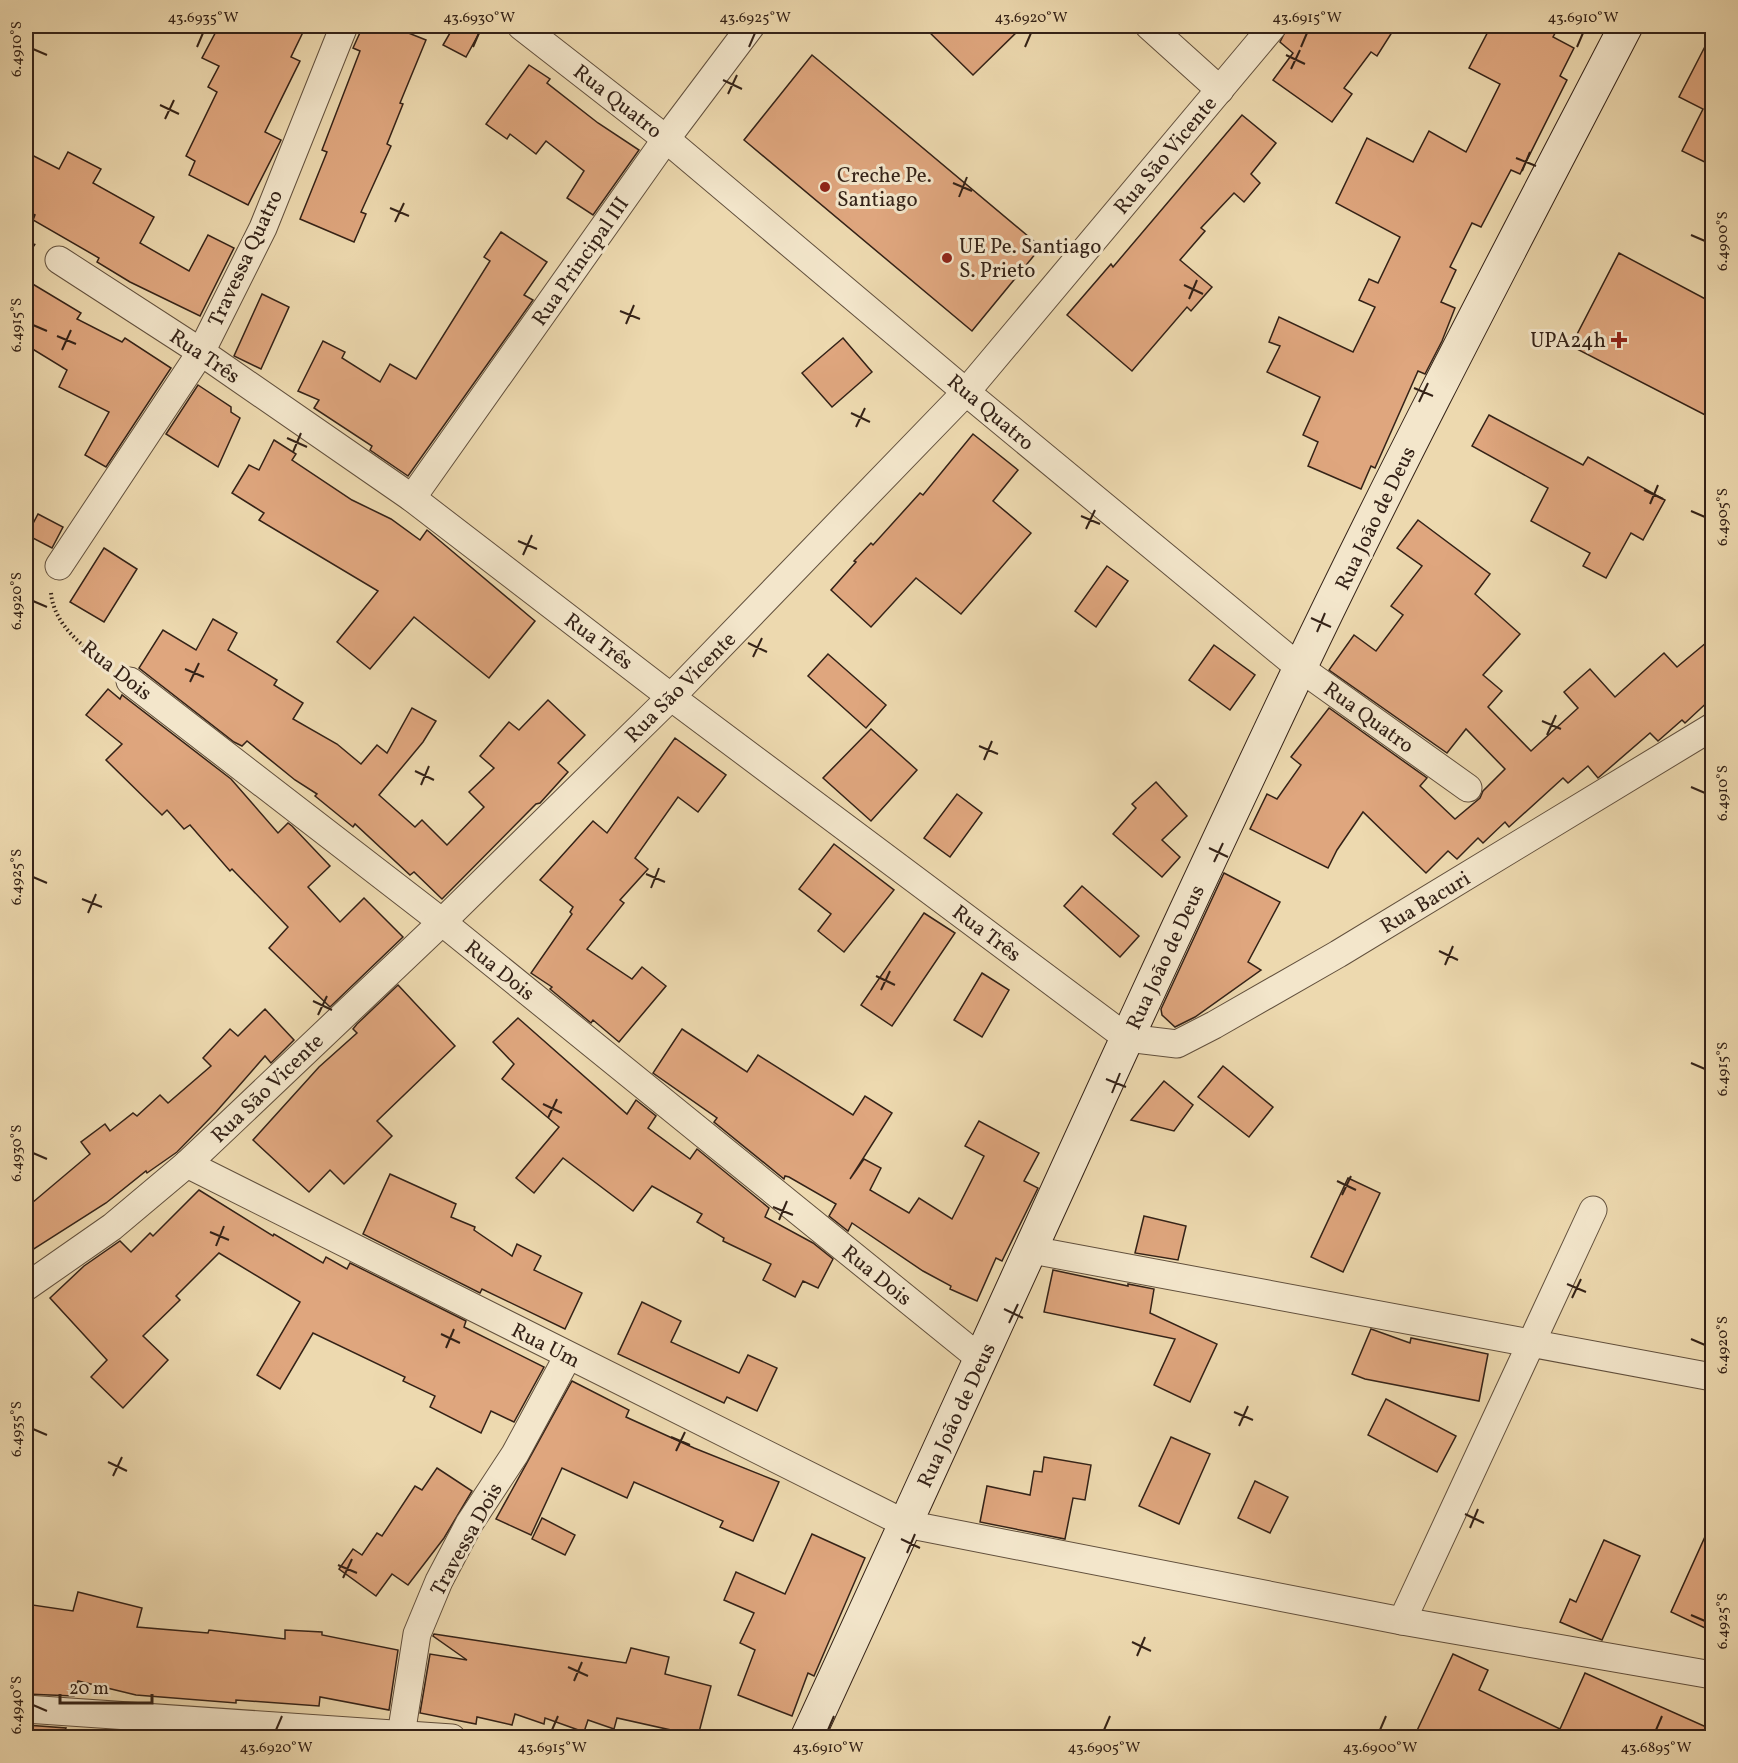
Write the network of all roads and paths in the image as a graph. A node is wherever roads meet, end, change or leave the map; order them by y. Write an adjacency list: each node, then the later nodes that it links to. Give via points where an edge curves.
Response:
1 (344, 26): 10 (street, Travessa Quatro, via 263,228)
2 (521, 26): 8 (street, Rua Quatro)
3 (751, 26): 8 (street, Rua Principal III)
4 (1149, 26): 7 (street)
5 (1273, 26): 7 (street, Rua São Vicente)
6 (1626, 26): 14 (street, Rua João de Deus, via 1467,331)
7 (1220, 90): 11 (street, Rua São Vicente)
8 (666, 139): 11 (street, Rua Quatro); 12 (street, Rua Principal III)
9 (59, 260): 10 (street, Rua Três)
10 (201, 352): 12 (street, Rua Três); 13 (street, Travessa Quatro)
11 (966, 392): 14 (street, Rua Quatro); 16 (street, Rua São Vicente)
12 (411, 498): 16 (street, Rua Três)
13 (59, 566): 15 (path, Rua Dois, via 50,584 52,607 61,623 92,654)
14 (1300, 668): 18 (street, Rua Quatro); 20 (street, Rua João de Deus)
15 (130, 681): 19 (street, Rua Dois)
16 (671, 697): 19 (street, Rua São Vicente); 20 (street, Rua Três)
17 (1713, 727): 20 (street, Rua Bacuri, via 1214,1025 1177,1044)
18 (1468, 788)
19 (442, 922): 21 (street, Rua São Vicente); 27 (street, Rua Dois)
20 (1127, 1038): 23 (street, Rua João de Deus)
21 (187, 1164): 24 (street, Rua São Vicente, via 112,1227); 26 (street, Rua Um)
22 (1593, 1210): 25 (street)
23 (1032, 1250): 25 (street); 27 (street, Rua João de Deus)
24 (26, 1287)
25 (1532, 1344): 28 (street); 30 (street)
26 (568, 1356): 29 (street, Rua Um); 34 (street, Travessa Dois, via 439,1581 417,1634)
27 (982, 1360): 29 (street, Rua João de Deus)
28 (1713, 1377)
29 (906, 1524): 30 (street, Rua Um); 36 (street, Rua João de Deus)
30 (1402, 1621): 31 (street, Rua Um)
31 (1713, 1675)
32 (26, 1709): 33 (street)
33 (124, 1727): 34 (street)
34 (401, 1735): 35 (street)
35 (452, 1737)
36 (807, 1737)

